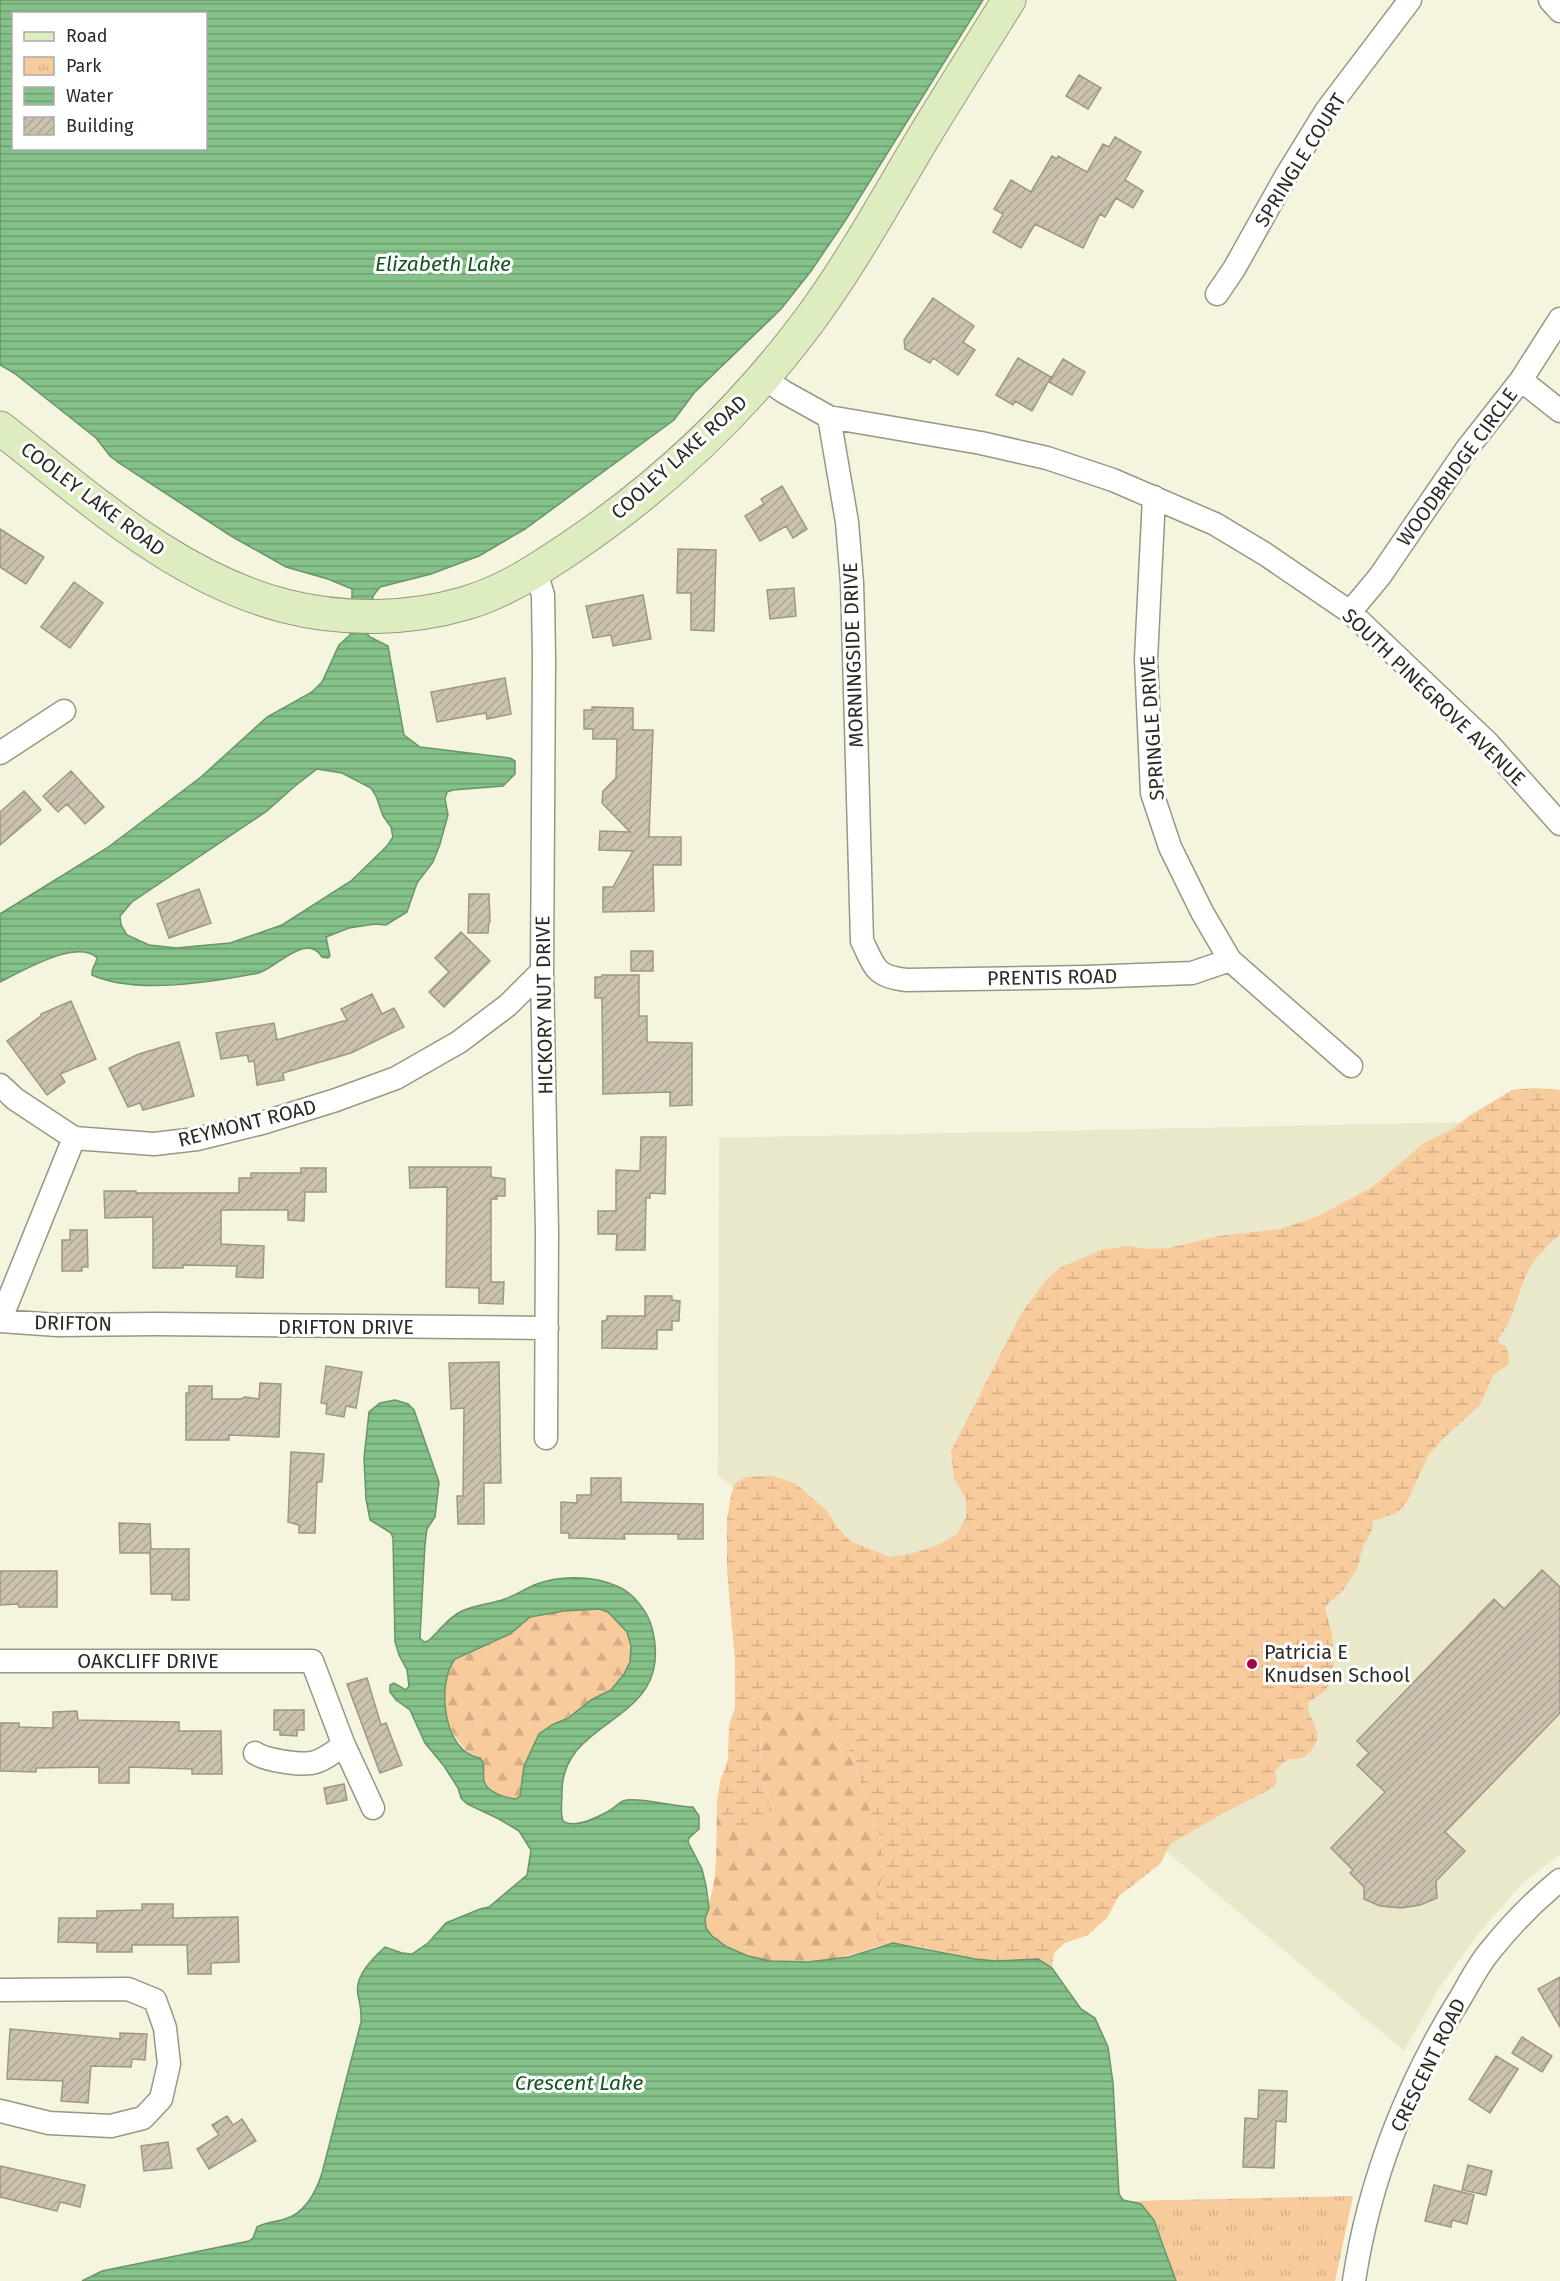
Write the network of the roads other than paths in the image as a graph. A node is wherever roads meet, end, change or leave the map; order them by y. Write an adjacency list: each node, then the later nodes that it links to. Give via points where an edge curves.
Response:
1 (1009, 0): 7 (main road, COOLEY LAKE ROAD, via 870,229 810,320)
2 (1410, 0): 5 (street, SPRINGLE COURT, via 1326,111)
3 (1551, 0): 4 (street)
4 (1560, 11)
5 (1217, 294)
6 (1560, 319): 8 (street, WOODBRIDGE CIRCLE)
7 (764, 378): 10 (street); 13 (main road, COOLEY LAKE ROAD, via 664,476 613,519)
8 (1521, 380): 9 (street); 14 (street, WOODBRIDGE CIRCLE)
9 (1560, 411)
10 (829, 417): 12 (street, SOUTH PINEGROVE AVENUE, via 1047,458); 19 (street, MORNINGSIDE DRIVE, via 848,522 852,583 862,941)
11 (0, 428): 13 (main road, COOLEY LAKE ROAD, via 92,503 171,557 236,589 286,606 343,616 424,613 467,603)
12 (1154, 498): 14 (street, SOUTH PINEGROVE AVENUE, via 1215,524); 18 (street, SPRINGLE DRIVE, via 1146,659 1152,793 1170,847)
13 (536, 572): 20 (street, HICKORY NUT DRIVE, via 543,595 544,659)
14 (1350, 612): 17 (street, SOUTH PINEGROVE AVENUE, via 1488,743)
15 (64, 711): 16 (street)
16 (0, 753)
17 (1560, 824)
18 (1230, 960): 19 (street, PRENTIS ROAD, via 1192,973 1086,977 906,980 887,977); 21 (street, SPRINGLE DRIVE)
19 (875, 968)
20 (542, 971): 23 (street, REYMONT ROAD, via 508,1005 459,1042 396,1078 336,1100 197,1139 154,1144); 26 (street, HICKORY NUT DRIVE)
21 (1351, 1066)
22 (0, 1085): 23 (street)
23 (74, 1138): 24 (street)
24 (0, 1321): 25 (street, DRIFTON)
25 (146, 1324): 26 (street, DRIFTON DRIVE)
26 (547, 1328): 27 (street, HICKORY NUT DRIVE)
27 (546, 1438)
28 (0, 1662): 29 (street, OAKCLIFF DRIVE, via 312,1661)
29 (343, 1743): 30 (street, via 312,1764 262,1758); 31 (street)
30 (255, 1753)
31 (373, 1808)
32 (1560, 1880): 35 (street, CRESCENT ROAD, via 1488,1952 1424,2063 1399,2117 1379,2176)
33 (0, 1990): 34 (street, via 128,1989 155,2000 165,2028 169,2064 161,2099 143,2118 111,2126 49,2123)
34 (0, 2110)
35 (1354, 2281)

